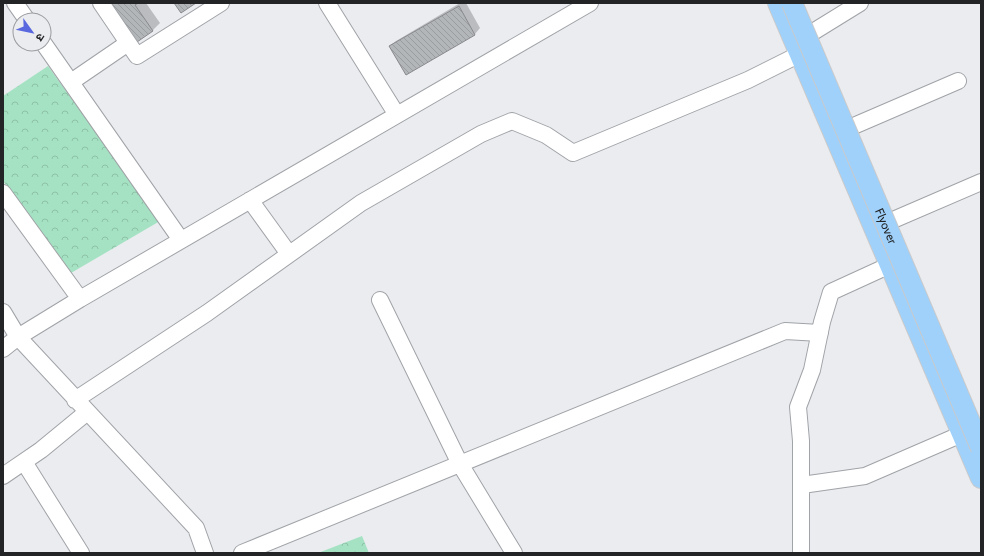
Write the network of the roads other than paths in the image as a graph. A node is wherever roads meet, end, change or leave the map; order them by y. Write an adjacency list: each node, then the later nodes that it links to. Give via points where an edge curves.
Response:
1 (15, 3): 10 (street)
2 (101, 3): 12 (street)
3 (221, 3): 12 (street, via 137,56)
4 (327, 3): 17 (street)
5 (590, 3): 17 (street)
6 (778, 3): 14 (main road)
7 (792, 3): 37 (main road, Flyover, bridge)
8 (801, 3): 11 (main road)
9 (857, 4): 11 (street)
10 (21, 12)
11 (813, 32): 18 (main road)
12 (128, 43): 16 (street)
13 (49, 52): 16 (street)
14 (800, 54): 19 (main road); 25 (street, via 748,80 573,154 546,135 512,121 481,134 361,203)
15 (958, 81): 18 (street)
16 (70, 82): 24 (street)
17 (397, 115): 22 (street)
18 (853, 127): 19 (street); 23 (main road)
19 (834, 135): 26 (main road)
20 (981, 182): 23 (street)
21 (3, 193): 27 (street)
22 (250, 200): 24 (street); 25 (street)
23 (893, 220): 35 (main road)
24 (181, 240): 27 (street)
25 (289, 254): 33 (street, via 207,313)
26 (890, 265): 30 (street, via 831,292); 36 (main road)
27 (80, 299): 31 (street)
28 (380, 300): 39 (street)
29 (3, 312): 31 (street)
30 (820, 333): 39 (street, via 785,331); 42 (street, via 812,370 798,407 802,441)
31 (10, 338): 32 (street); 33 (street)
32 (3, 349)
33 (75, 400): 34 (street)
34 (86, 413): 38 (street); 44 (street, via 196,528)
35 (981, 425)
36 (962, 434): 41 (main road); 42 (street, via 865,476)
37 (981, 448)
38 (24, 462): 40 (street); 43 (street)
39 (460, 464): 45 (street); 46 (street)
40 (3, 476)
41 (981, 478)
42 (802, 485): 47 (street)
43 (81, 553)
44 (205, 553)
45 (242, 553)
46 (514, 553)
47 (802, 553)

